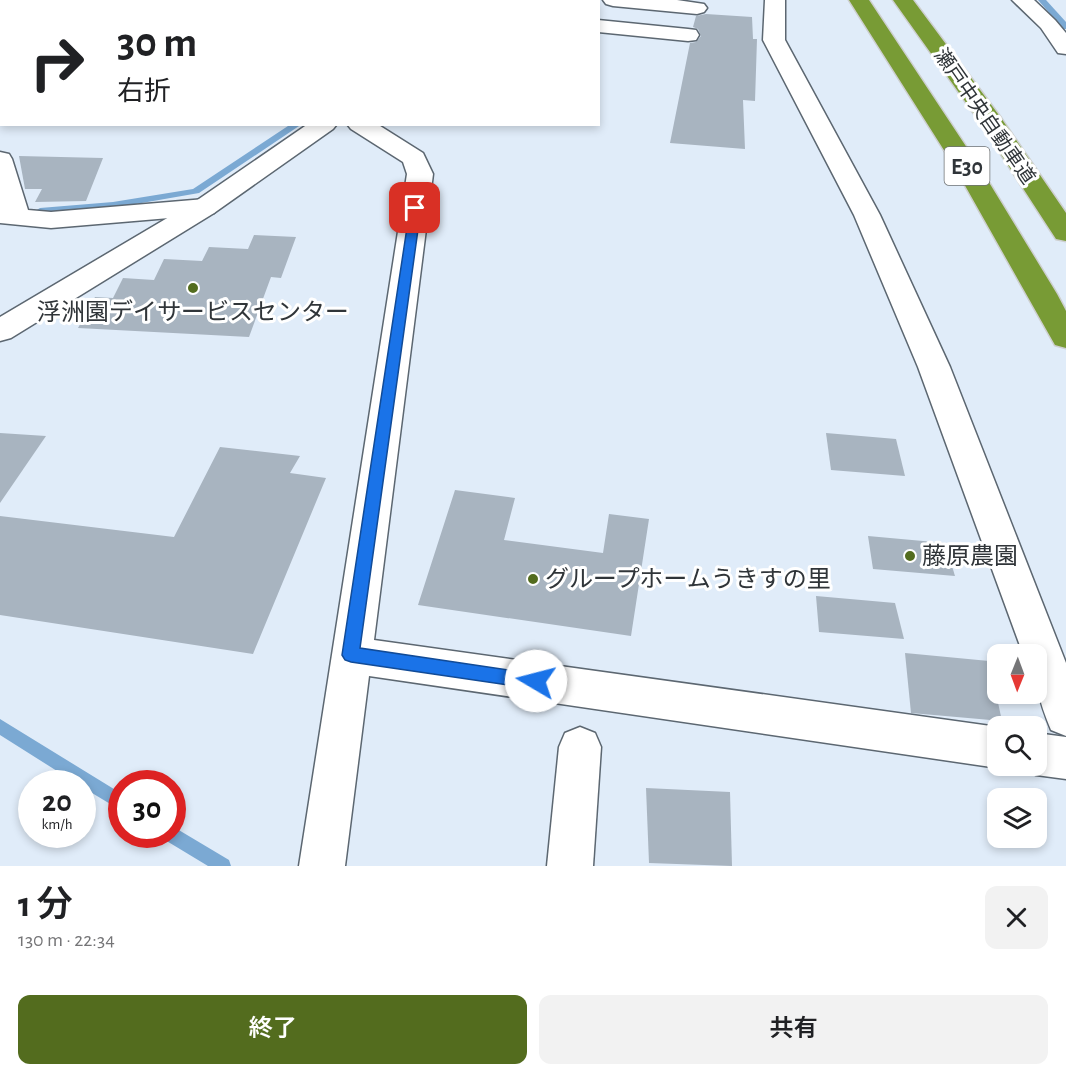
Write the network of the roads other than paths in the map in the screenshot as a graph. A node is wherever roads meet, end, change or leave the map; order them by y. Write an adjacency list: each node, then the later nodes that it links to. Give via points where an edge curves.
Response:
1 (613, 0): 6 (street)
2 (775, 0): 19 (street, via 774,40 867,215 934,367)
3 (860, 0): 17 (highway, 瀬戸中央自動車道 / E30, via 945,129)
4 (903, 0): 15 (highway, 瀬戸中央自動車道 / E30, via 993,123)
5 (1022, 0): 9 (street)
6 (697, 8)
7 (600, 26): 8 (street)
8 (688, 35)
9 (1066, 48)
10 (322, 126): 13 (street)
11 (362, 126): 18 (street, via 414,158 420,174)
12 (0, 159): 14 (street)
13 (205, 207): 14 (street, via 94,218); 16 (street)
14 (9, 217)
15 (1066, 233)
16 (0, 331)
17 (1066, 338)
18 (351, 655): 20 (street); 24 (street)
19 (1066, 716)
20 (987, 746)
21 (580, 747): 25 (street)
22 (1047, 755): 23 (street)
23 (1066, 758)
24 (322, 866)
25 (570, 866)

